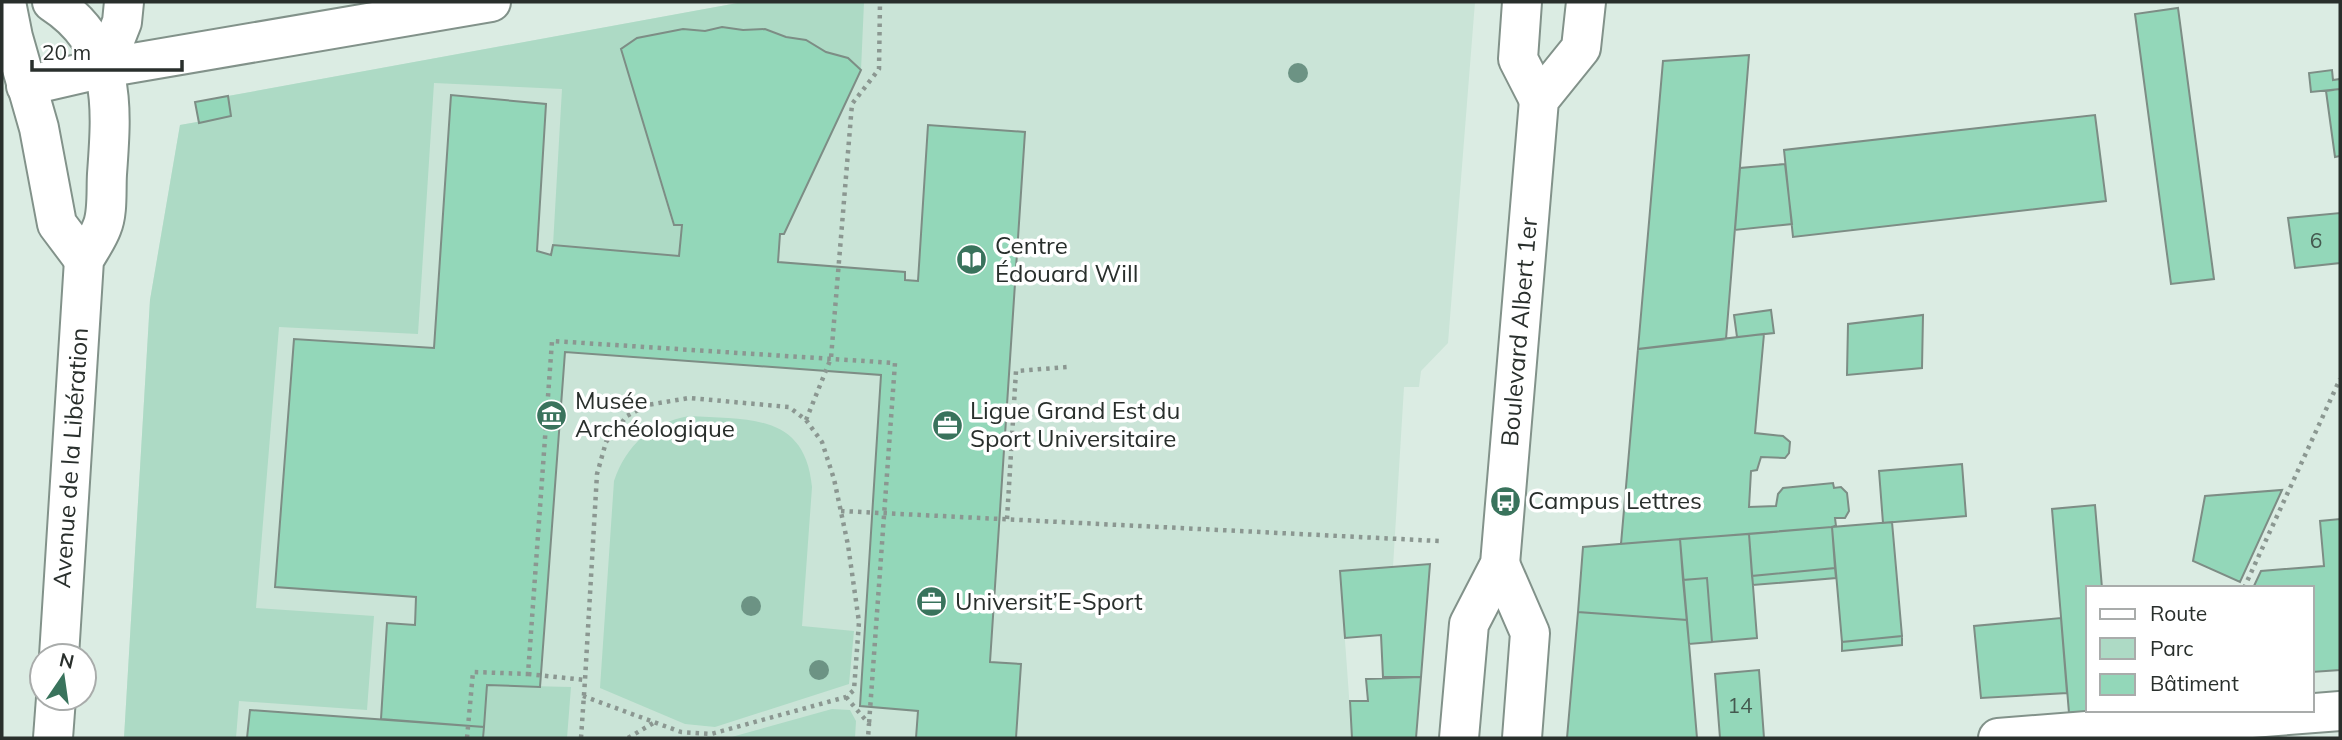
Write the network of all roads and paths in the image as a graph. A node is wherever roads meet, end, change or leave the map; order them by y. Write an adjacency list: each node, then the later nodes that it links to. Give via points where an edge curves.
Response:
1 (6, 2): 9 (main road)
2 (51, 2): 8 (main road, Avenue de la Libération, via 93,43)
3 (124, 2): 8 (main road, via 122,22)
4 (491, 2): 8 (main road)
5 (880, 2): 12 (path, via 879,69 852,104)
6 (1522, 2): 10 (main road, via 1518,58)
7 (1586, 2): 10 (main road, via 1581,48)
8 (104, 68): 9 (main road); 11 (main road, Avenue de la Libération, via 110,103 104,225)
9 (26, 86): 11 (main road, via 57,225)
10 (1539, 100): 20 (main road, Boulevard Albert 1er)
11 (84, 260): 22 (main road, Avenue de la Libération)
12 (831, 358): 15 (path); 17 (path, via 895,363); 23 (path, via 552,341)
13 (1068, 367): 18 (path, via 1016,371)
14 (2340, 379): 21 (path)
15 (806, 420): 16 (path, via 822,442); 24 (path, via 789,407 689,398 647,405 627,416 606,442 597,474)
16 (841, 511): 17 (path); 26 (path, via 859,622 854,690)
17 (884, 513): 18 (path); 30 (path)
18 (1007, 519): 19 (path)
19 (1439, 541)
20 (1500, 564): 37 (main road, Boulevard Albert 1er, via 1469,624); 38 (main road, Boulevard Albert 1er, via 1530,633)
21 (2245, 586)
22 (60, 642)
23 (528, 674): 24 (path); 33 (path, via 473,672)
24 (584, 680): 25 (path)
25 (583, 696): 29 (path); 34 (path)
26 (846, 697): 29 (path, via 711,734 681,732); 30 (path)
27 (2340, 711): 31 (main road)
28 (55, 712): 32 (main road)
29 (656, 722): 35 (path)
30 (869, 724): 36 (path)
31 (2178, 731): 39 (main road)
32 (54, 738)
33 (467, 738)
34 (581, 738)
35 (628, 738)
36 (868, 738)
37 (1459, 738)
38 (1522, 738)
39 (1998, 738)

